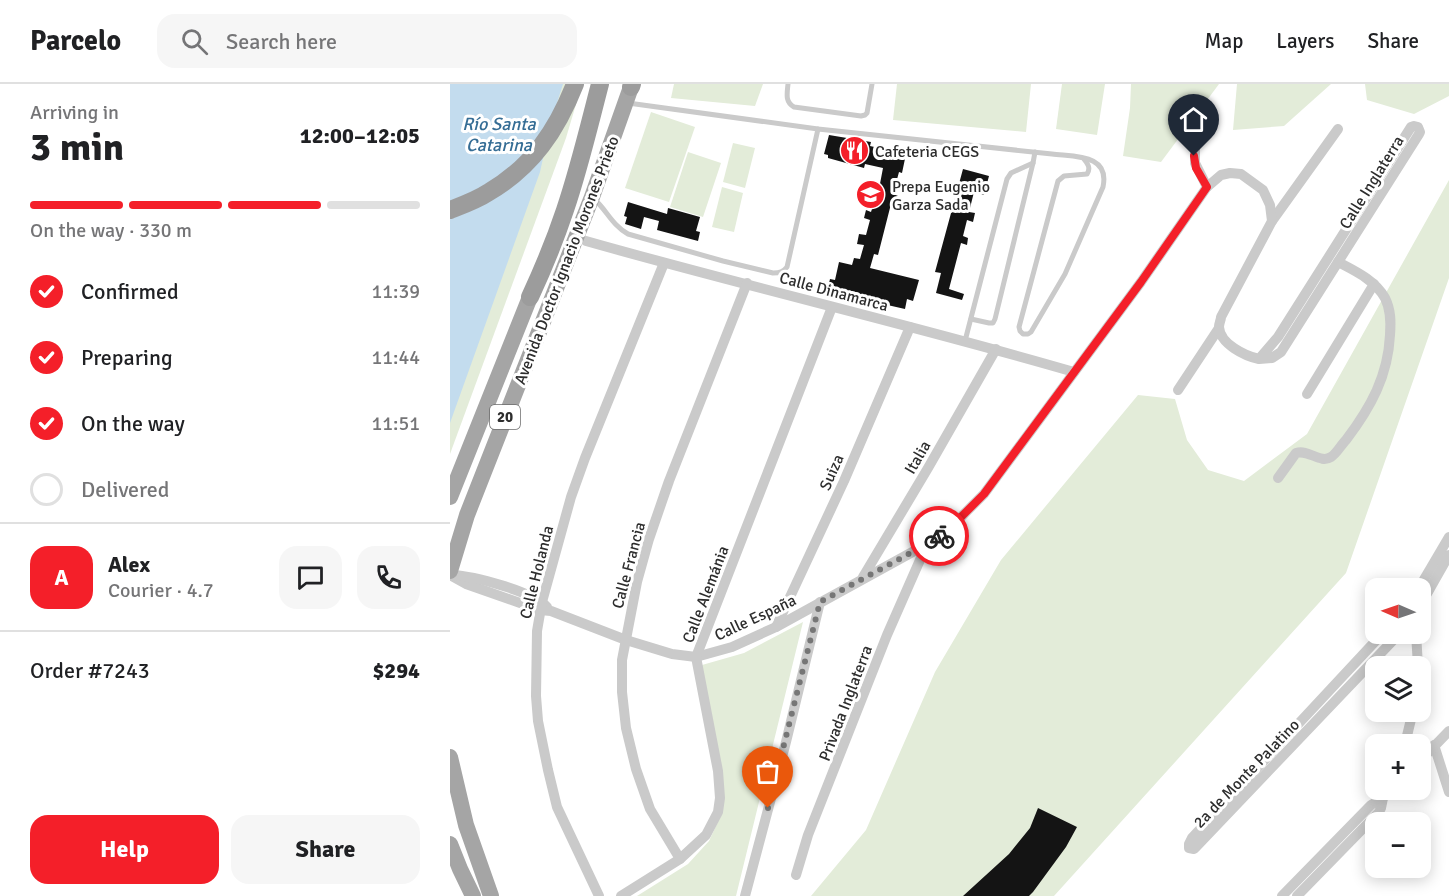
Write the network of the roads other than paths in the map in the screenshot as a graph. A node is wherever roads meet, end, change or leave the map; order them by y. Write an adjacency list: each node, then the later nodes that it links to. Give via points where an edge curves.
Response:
1 (788, 84): 2 (lane, via 787,100 794,107 861,116 867,113)
2 (872, 84)
3 (588, 85): 13 (highway, via 564,109 533,157 513,176 488,193); 20 (highway, via 564,212)
4 (630, 89): 5 (lane, via 711,115); 12 (main road, Avenida Doctor Ignacio Morones Prieto / 20)
5 (818, 129): 8 (lane); 12 (lane, via 787,267 779,273 628,234)
6 (1338, 129): 14 (street)
7 (1195, 141): 11 (street, via 1195,163)
8 (1035, 152): 9 (lane); 10 (lane)
9 (1083, 158): 9 (lane, via 1100,166 1104,172 1103,188 1065,274 1031,332 1023,334 1020,327 1058,181 1064,176 1087,174 1089,167)
10 (1033, 163): 22 (lane, via 1007,178); 22 (lane, via 995,319 989,323)
11 (1207, 187): 14 (street, via 1221,175 1241,174 1263,190); 28 (street)
12 (592, 197): 36 (main road, Avenida Doctor Ignacio Morones Prieto / 20, via 467,515)
13 (450, 210)
14 (1272, 221): 24 (street, via 1221,317)
15 (586, 241): 17 (street, Calle Dinamarca)
16 (1338, 262): 19 (street); 27 (street, Calle Inglaterra, via 1281,352); 27 (street, Calle Inglaterra, via 1420,133 1418,127 1411,127 1278,338)
17 (664, 263): 18 (street, Calle Dinamarca); 41 (street, Calle Holanda, via 571,497)
18 (747, 284): 21 (street, Calle Dinamarca); 43 (street, Calle Francia, via 649,539)
19 (1374, 284): 30 (street); 31 (street, via 1385,297 1390,324 1389,348 1379,387 1335,454 1323,460 1306,452 1296,453)
20 (530, 297): 32 (main road, Avenida Doctor Ignacio Morones Prieto / 20)
21 (832, 307): 23 (street, Calle Dinamarca); 46 (street, Calle Alemánia)
22 (971, 319): 25 (lane)
23 (910, 327): 25 (street, Calle Dinamarca); 42 (street, Suiza)
24 (1219, 328): 27 (street, via 1225,341 1246,356); 29 (street)
25 (965, 341): 26 (street, Calle Dinamarca)
26 (996, 349): 28 (street, Calle Dinamarca); 38 (street, Italia)
27 (1259, 359)
28 (1074, 372): 34 (street, via 984,494 951,527)
29 (1179, 390)
30 (1307, 394)
31 (1278, 478)
32 (450, 497)
33 (1449, 537): 37 (street)
34 (927, 544): 38 (street, Calle España); 56 (street, Privada Inglaterra, via 808,835)
35 (1449, 555): 39 (street)
36 (450, 574): 41 (street, Calle España, via 466,584)
37 (1425, 578)
38 (862, 579): 40 (street, Calle España)
39 (1431, 587)
40 (820, 602): 42 (street, Calle España); 61 (street)
41 (544, 608): 43 (street, Calle España); 59 (street, Calle Holanda, via 537,631 538,721 557,807)
42 (776, 627): 46 (street, Calle España, via 732,647)
43 (626, 640): 46 (street, Calle España); 55 (street, Calle Francia, via 622,692 636,769 650,809)
44 (1373, 644): 45 (street, 2a de Monte Palatino, via 1192,838 1190,848 1196,848)
45 (1390, 644)
46 (696, 657): 55 (street, Calle Alemánia, via 720,798 718,812 706,835)
47 (1449, 731): 48 (street)
48 (1434, 745): 49 (street); 51 (street)
49 (1431, 748)
50 (450, 757): 58 (main road, via 466,825)
51 (1449, 792)
52 (1378, 800): 62 (street)
53 (1384, 800): 63 (street, via 1379,812)
54 (450, 843): 57 (main road)
55 (680, 859): 60 (street, Calle Alemánia)
56 (796, 875)
57 (473, 896)
58 (491, 896)
59 (599, 896)
60 (621, 896)
61 (745, 896)
62 (1282, 896)
63 (1297, 896)

